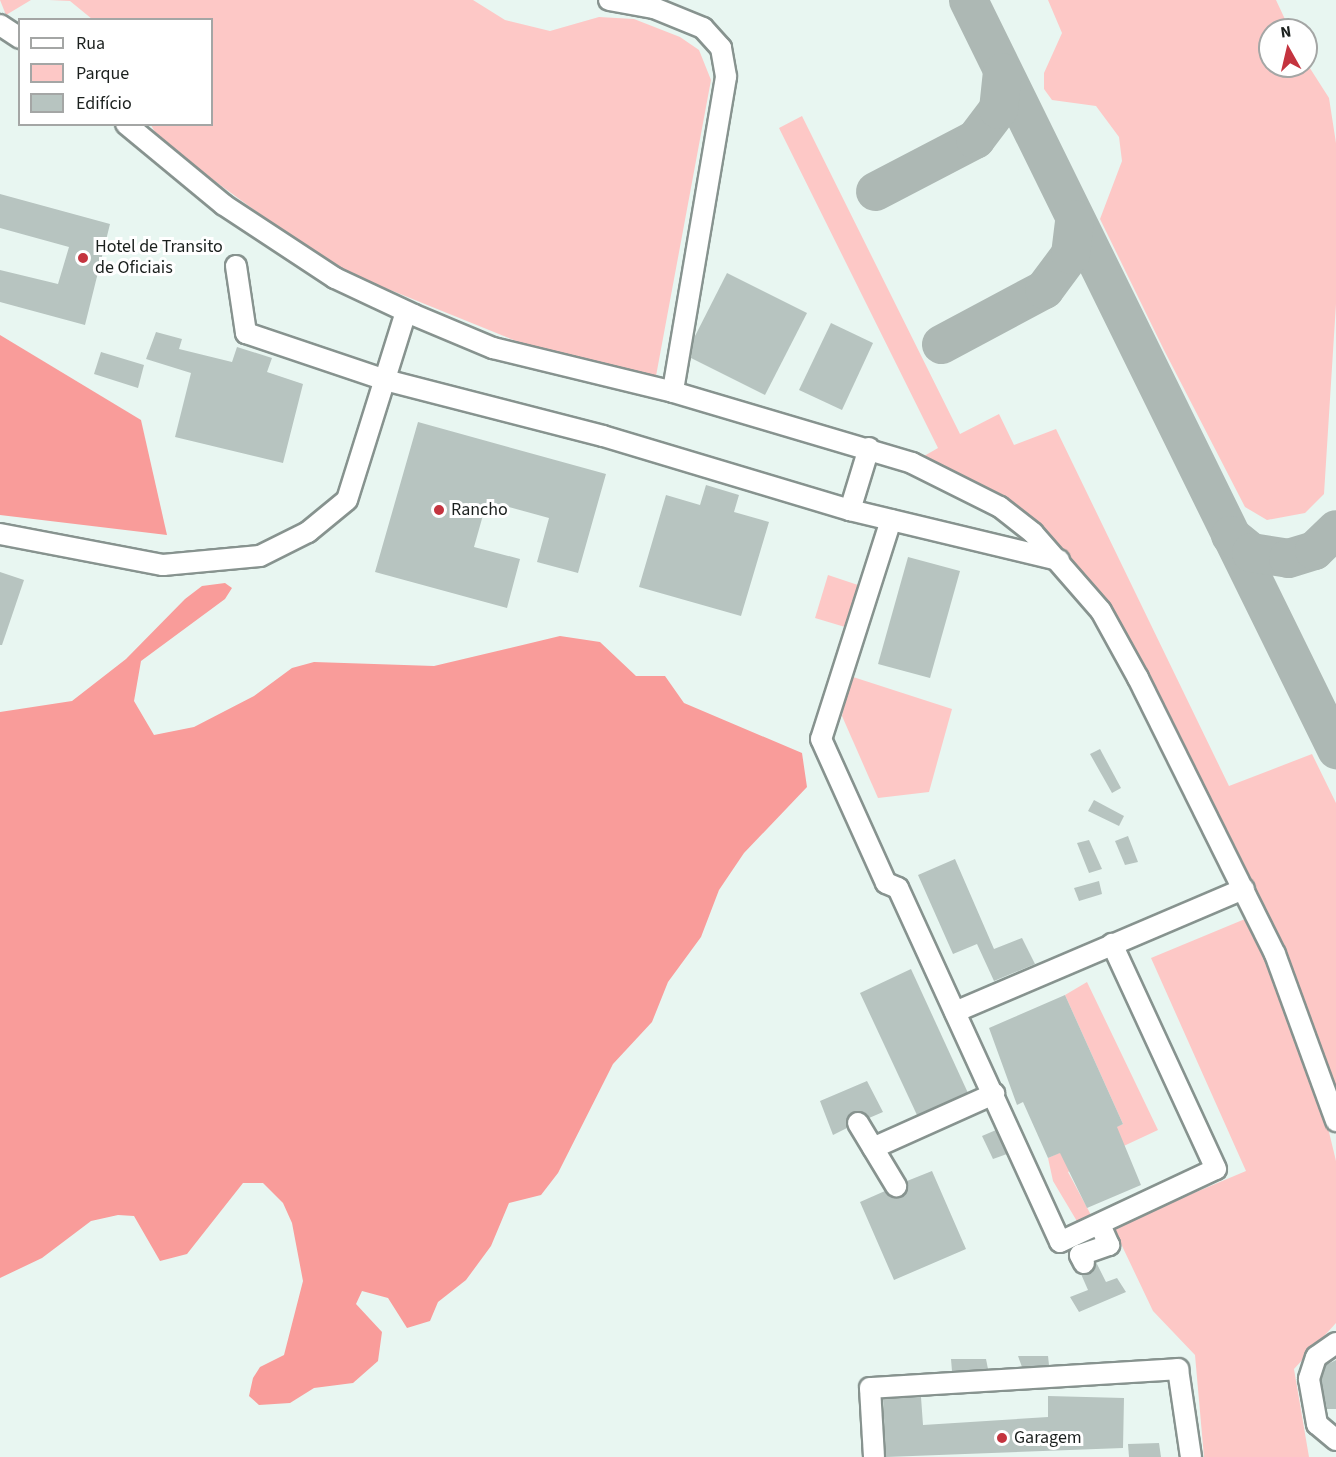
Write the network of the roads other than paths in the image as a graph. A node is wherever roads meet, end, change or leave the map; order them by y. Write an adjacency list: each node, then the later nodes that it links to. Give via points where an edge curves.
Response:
1 (609, 0): 8 (lane, via 654,8 703,28 721,48 726,77)
2 (0, 25): 3 (lane)
3 (18, 37)
4 (128, 126): 6 (lane, via 224,205 335,278)
5 (236, 266): 7 (lane, via 246,333)
6 (406, 312): 7 (lane); 8 (lane, via 493,348)
7 (388, 381): 10 (lane, via 603,436); 12 (lane, via 347,500 308,532 260,556 163,565)
8 (673, 392): 9 (lane)
9 (869, 448): 10 (lane); 13 (lane, via 944,476 1000,507)
10 (850, 510): 11 (lane)
11 (891, 520): 13 (lane); 16 (lane, via 821,739 886,883 898,888)
12 (0, 534)
13 (1059, 560): 14 (lane, via 1101,611)
14 (1244, 889): 15 (lane); 18 (lane, via 1283,975)
15 (1112, 944): 16 (lane); 22 (lane, via 1216,1169)
16 (956, 1012): 17 (lane)
17 (994, 1094): 20 (lane); 22 (lane, via 1060,1242)
18 (1336, 1121)
19 (858, 1123): 20 (lane)
20 (873, 1149): 21 (lane)
21 (896, 1186)
22 (1100, 1225): 23 (lane, via 1109,1245 1080,1255)
23 (1084, 1263)
24 (1336, 1343): 25 (lane, via 1316,1357 1309,1379 1317,1424)
25 (1336, 1440)
26 (874, 1457): 27 (lane, via 870,1388 1178,1370)
27 (1191, 1457)

